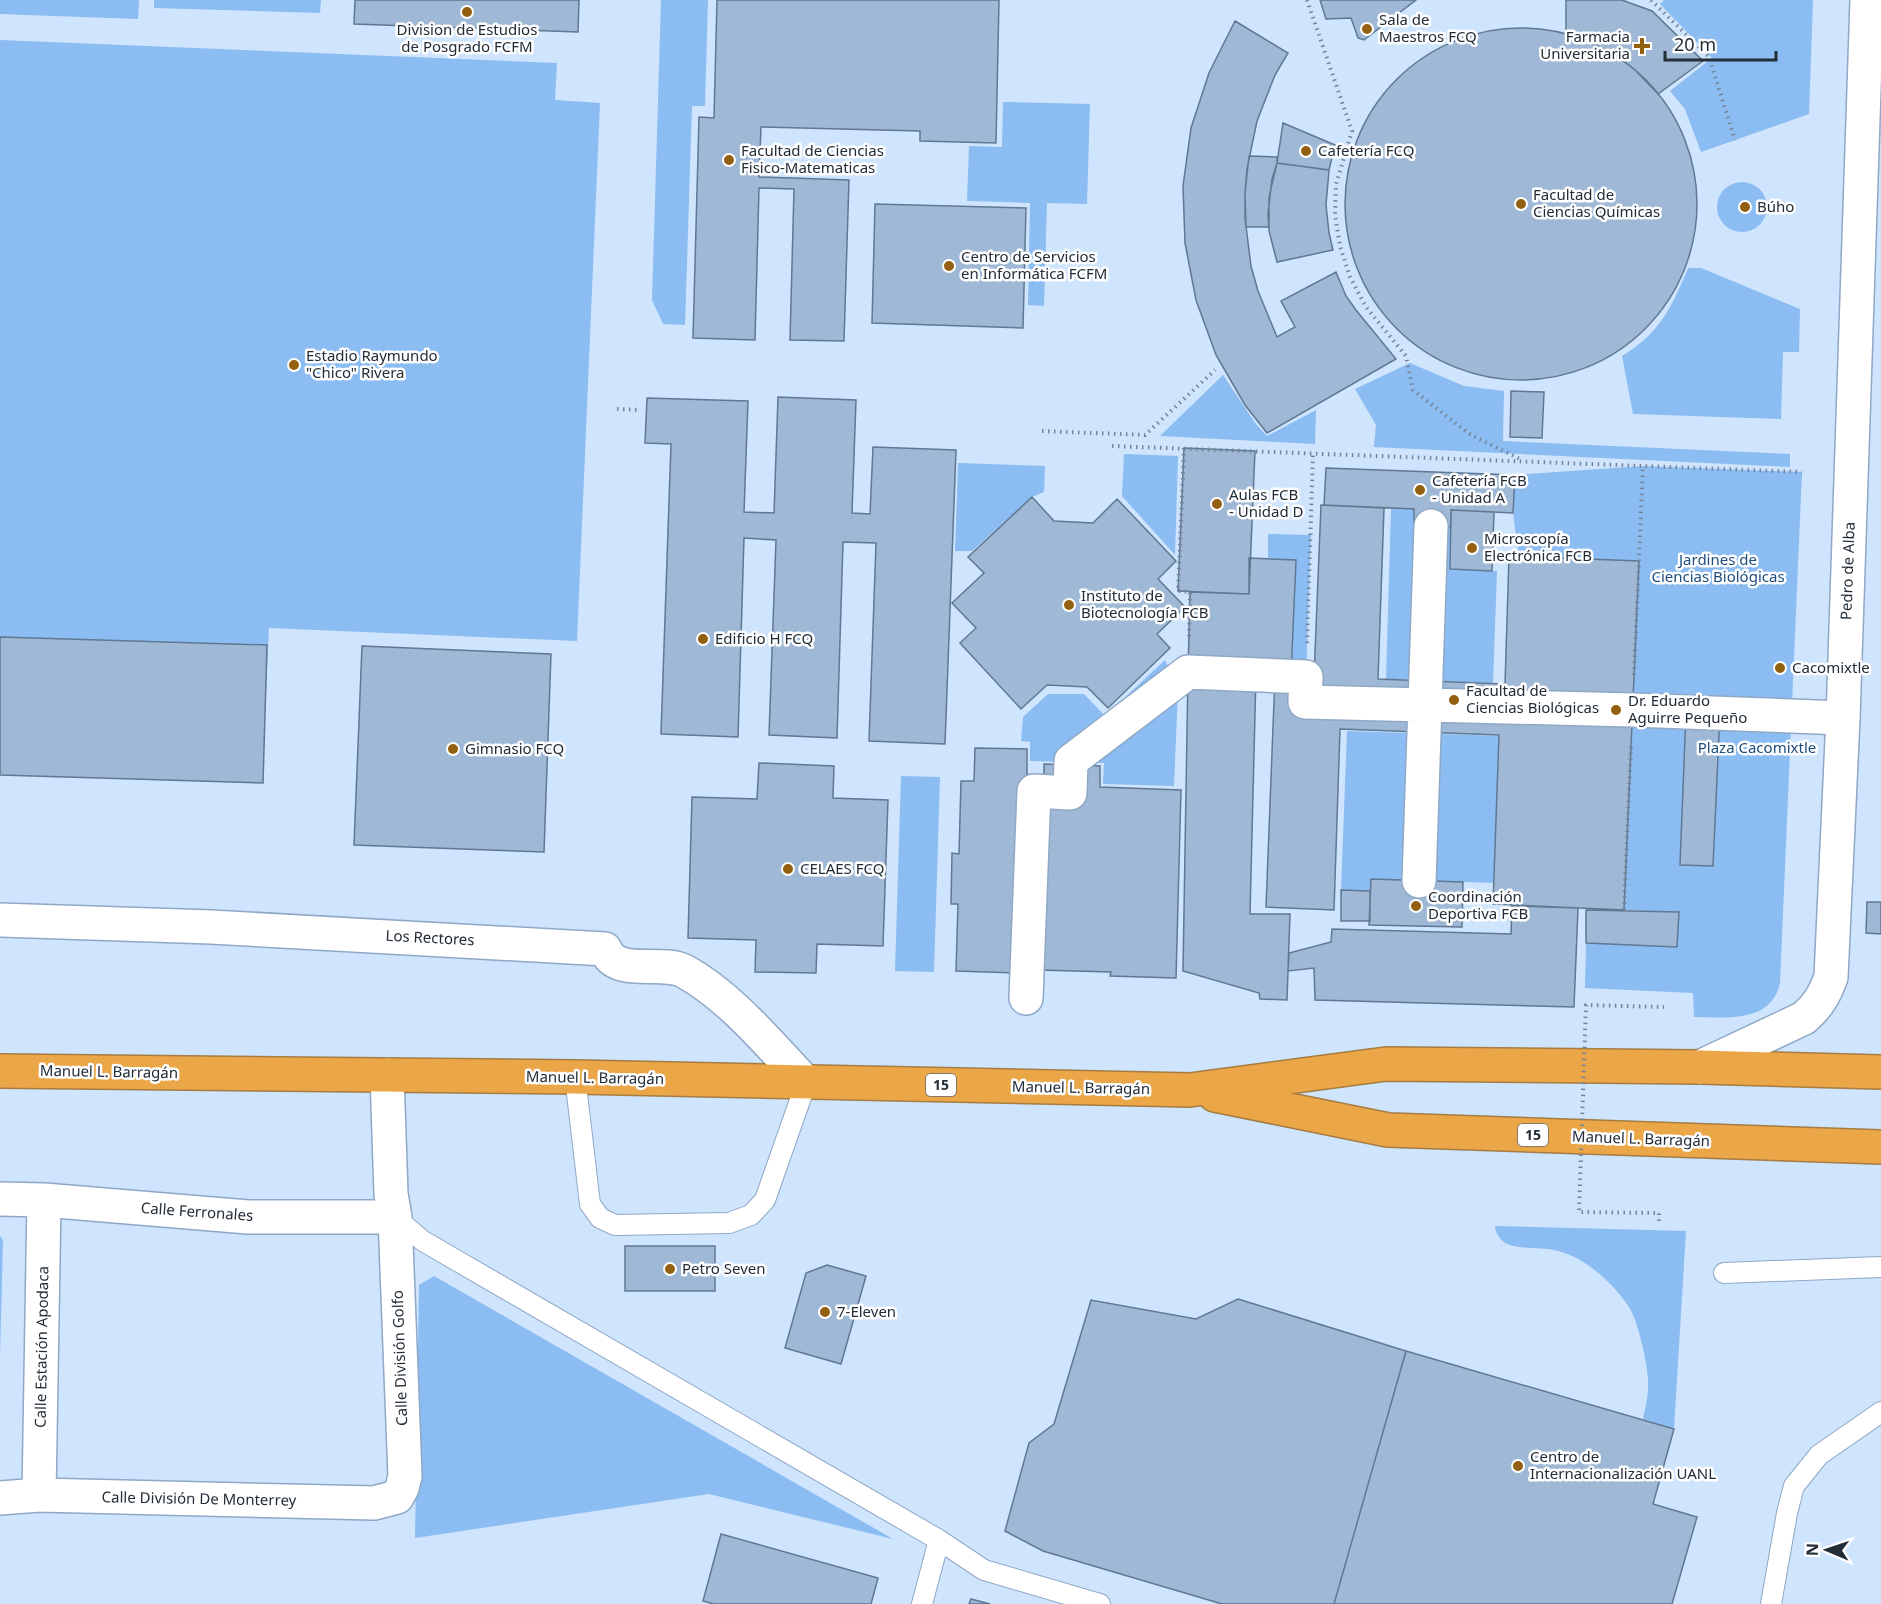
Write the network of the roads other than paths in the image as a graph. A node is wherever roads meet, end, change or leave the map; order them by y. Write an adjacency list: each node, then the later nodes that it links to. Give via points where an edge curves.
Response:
1 (1867, 0): 2 (street, Pedro de Alba)
2 (1870, 213): 5 (street, Pedro de Alba)
3 (1431, 526): 4 (street)
4 (1425, 705): 5 (street); 6 (street); 8 (street, via 1305,702 1306,677 1188,672 1071,761 1070,793 1034,791)
5 (1843, 718): 9 (street, Pedro de Alba, via 1833,953 1827,988 1815,1009 1804,1018)
6 (1419, 881)
7 (5, 926): 14 (street, Los Rectores, via 211,927 605,949 610,959 621,964 681,969 714,988)
8 (1026, 998)
9 (1700, 1067): 11 (highway, Manuel L. Barragán / 15); 15 (highway, Manuel L. Barragán / 15, via 1386,1064)
10 (0, 1071): 12 (highway, Manuel L. Barragán / 15)
11 (1881, 1072)
12 (387, 1075): 13 (highway, Manuel L. Barragán / 15); 19 (street, Calle División Golfo)
13 (575, 1077): 14 (highway, Manuel L. Barragán / 15); 14 (lane, via 590,1204 600,1218 615,1224 729,1224 751,1215 765,1200)
14 (806, 1083): 15 (highway, Manuel L. Barragán / 15)
15 (1190, 1090): 16 (highway, Manuel L. Barragán / 15, via 1388,1130)
16 (1881, 1147)
17 (0, 1199): 18 (street, Calle Ferronales)
18 (44, 1200): 19 (street, Calle Ferronales, via 248,1217); 23 (street, Calle Estación Apodaca)
19 (395, 1217): 24 (street, Calle División Golfo, via 405,1476); 26 (lane, via 423,1241)
20 (1881, 1267): 21 (lane)
21 (1724, 1273)
22 (1881, 1412): 29 (lane, via 1819,1455 1794,1486)
23 (39, 1495): 24 (street, Calle División De Monterrey, via 374,1503); 25 (street, Calle División De Monterrey)
24 (396, 1497)
25 (0, 1498)
26 (939, 1540): 27 (lane); 28 (lane, via 984,1570)
27 (922, 1604)
28 (1100, 1604)
29 (1771, 1604)

